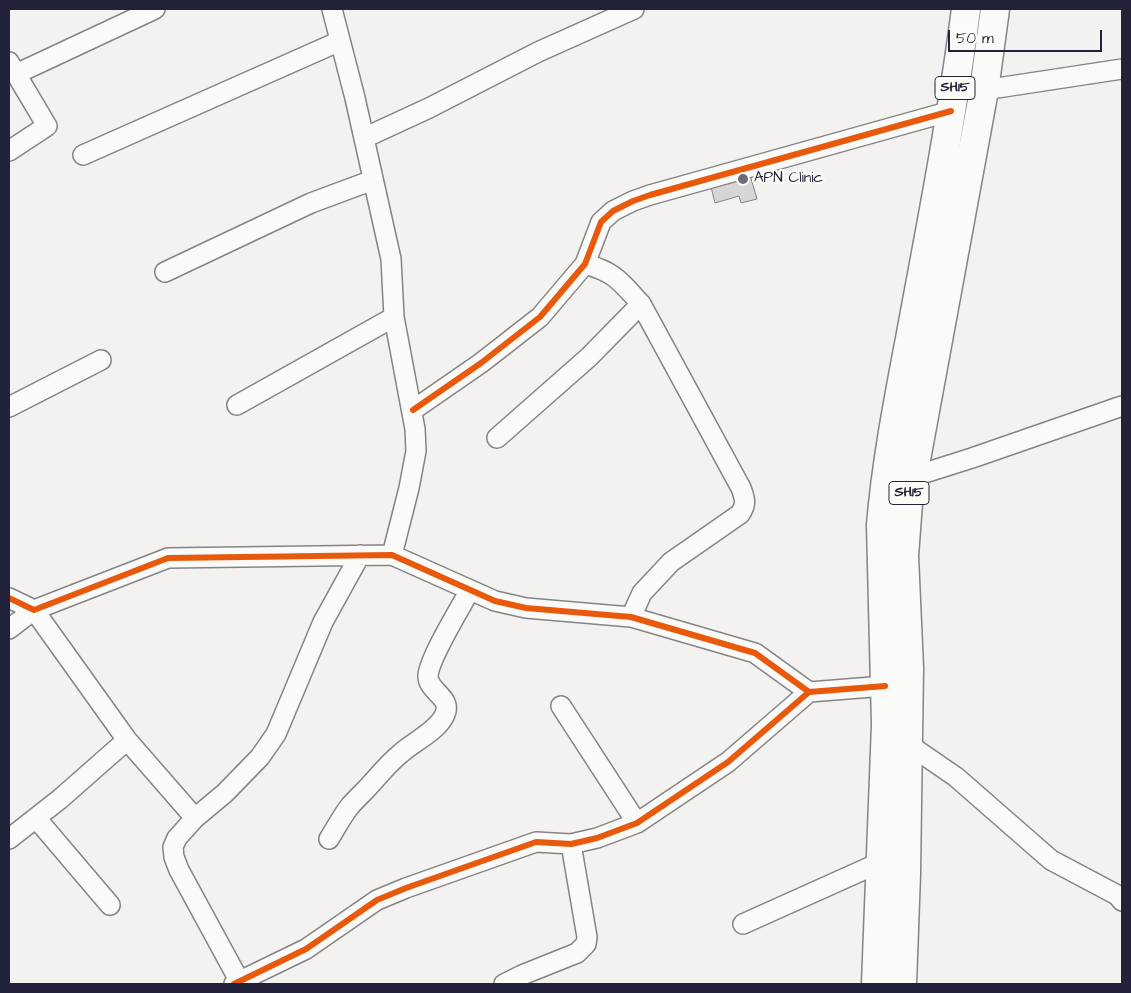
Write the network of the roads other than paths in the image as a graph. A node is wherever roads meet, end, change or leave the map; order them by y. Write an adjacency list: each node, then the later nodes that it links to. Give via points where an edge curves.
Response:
1 (155, 9): 7 (street)
2 (332, 9): 6 (street)
3 (634, 9): 11 (street, via 538,52)
4 (966, 9): 10 (main road, SH15)
5 (994, 9): 9 (main road, SH15)
6 (340, 41): 11 (street); 13 (street)
7 (12, 68): 12 (street, via 48,126)
8 (1122, 69): 9 (street)
9 (984, 90): 25 (main road, SH15)
10 (951, 111): 15 (street, via 633,201 613,211 602,222); 33 (main road, SH15, via 892,434 884,496 881,525)
11 (364, 138): 14 (street)
12 (9, 152)
13 (83, 155)
14 (373, 180): 16 (street, via 311,203); 18 (street, via 391,259)
15 (585, 264): 17 (street, via 604,269); 23 (street, via 540,317)
16 (165, 272)
17 (641, 304): 24 (street, via 588,357); 31 (street, via 740,488 745,507 740,514 671,562 642,593)
18 (394, 317): 20 (street); 23 (street)
19 (101, 360): 21 (street)
20 (237, 405)
21 (9, 406)
22 (1122, 406): 25 (street)
23 (413, 410): 27 (street, via 416,451)
24 (497, 438)
25 (912, 477): 37 (main road, SH15, via 904,556 909,668)
26 (360, 555): 27 (street); 30 (street, via 168,558); 39 (street, via 323,622 276,734 260,757)
27 (392, 555): 28 (street)
28 (470, 590): 31 (street, via 496,601 526,608); 42 (street, via 428,672 428,680 447,704 443,719 400,754 362,793)
29 (9, 598): 30 (street)
30 (34, 610): 32 (street); 36 (street)
31 (631, 617): 34 (street, via 755,653)
32 (9, 629)
33 (885, 686): 34 (street); 44 (main road, SH15)
34 (809, 692): 40 (street, via 728,762)
35 (561, 706): 40 (street)
36 (128, 740): 38 (street); 39 (street)
37 (908, 744): 45 (street, via 956,777 1052,860 1117,895); 51 (main road, SH15)
38 (36, 818): 41 (street); 46 (street)
39 (195, 818): 48 (street, via 177,838 173,847 174,857)
40 (636, 822): 43 (street, via 597,838)
41 (9, 839)
42 (329, 839)
43 (571, 844): 48 (street, via 536,842 377,900 306,949); 49 (street, via 586,944 576,953)
44 (881, 862): 47 (street); 50 (main road, SH15)
45 (1122, 901)
46 (110, 905)
47 (743, 924)
48 (238, 983)
49 (504, 984)
50 (876, 984)
51 (902, 984)

